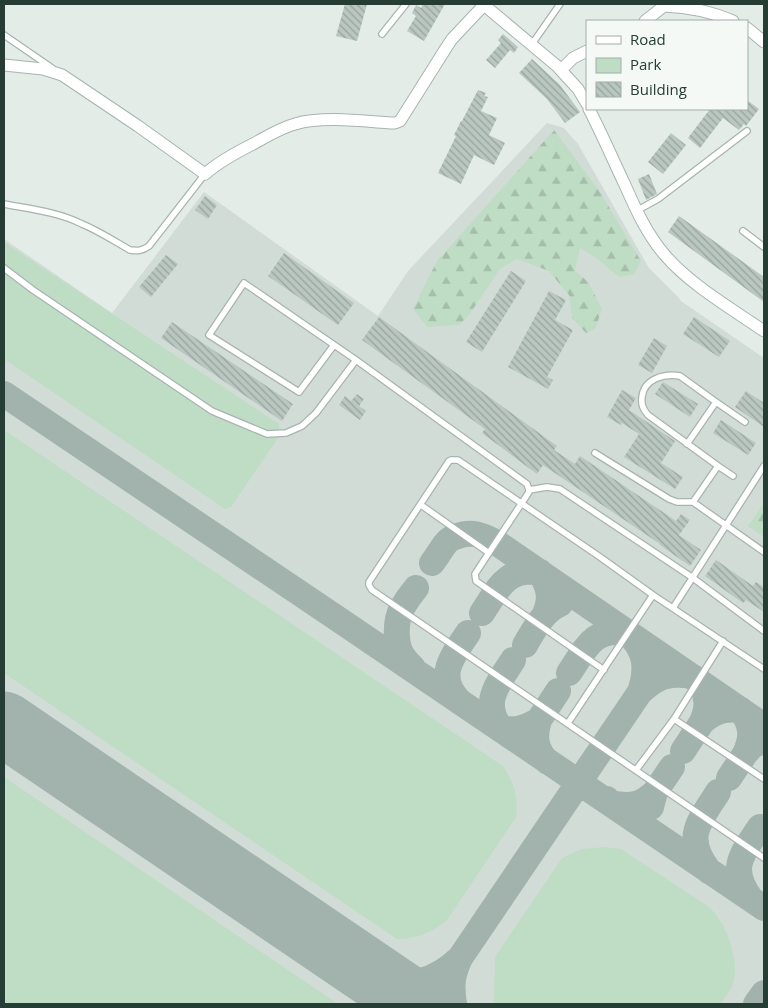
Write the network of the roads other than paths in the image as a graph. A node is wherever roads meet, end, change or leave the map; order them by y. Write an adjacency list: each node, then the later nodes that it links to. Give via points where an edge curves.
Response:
1 (406, 4): 8 (lane)
2 (483, 4): 11 (street); 19 (street, via 452,39 400,121 329,120 296,124 233,153)
3 (560, 4): 11 (lane)
4 (664, 5): 5 (street); 6 (street, via 688,7)
5 (646, 20)
6 (731, 20)
7 (748, 29): 10 (street)
8 (382, 34)
9 (4, 35): 15 (lane)
10 (764, 42)
11 (532, 44): 14 (street)
12 (586, 52): 14 (street, via 573,58)
13 (4, 65): 15 (street, via 43,69)
14 (562, 70): 16 (street)
15 (62, 75): 19 (street)
16 (586, 102)
17 (589, 110): 21 (street)
18 (747, 131): 21 (lane, via 658,199)
19 (205, 174): 20 (lane, via 149,246 138,251 130,250 66,217)
20 (4, 204)
21 (636, 211): 25 (street, via 652,239 679,269)
22 (743, 232): 23 (lane)
23 (764, 247)
24 (4, 268): 27 (lane, via 212,410 267,434 286,433 302,426 316,413)
25 (764, 331)
26 (334, 345): 26 (lane, via 244,283 209,335 299,392); 27 (lane)
27 (356, 360): 35 (lane, via 526,484)
28 (716, 402): 29 (lane); 30 (lane); 30 (lane, via 674,375 662,376 648,383 642,391 642,409)
29 (745, 422)
30 (687, 444): 32 (lane)
31 (595, 453): 36 (lane, via 669,499)
32 (718, 466): 34 (lane); 36 (lane)
33 (764, 466): 39 (lane)
34 (733, 476)
35 (529, 490): 37 (lane); 42 (lane, via 560,489)
36 (693, 502): 39 (lane)
37 (522, 504): 38 (lane, via 454,460 449,462); 41 (lane); 43 (lane)
38 (421, 505): 41 (lane); 50 (lane, via 370,582 370,588)
39 (726, 526): 40 (lane); 42 (lane)
40 (764, 552)
41 (489, 553): 47 (lane, via 476,574 478,584)
42 (692, 578): 44 (lane); 45 (lane)
43 (653, 595): 44 (lane); 47 (lane)
44 (673, 608): 46 (lane)
45 (764, 631)
46 (723, 641): 48 (lane); 49 (lane)
47 (604, 670): 50 (lane)
48 (764, 670)
49 (674, 719): 51 (lane); 52 (lane)
50 (568, 723): 51 (lane)
51 (636, 770): 53 (lane)
52 (764, 779)
53 (764, 858)

